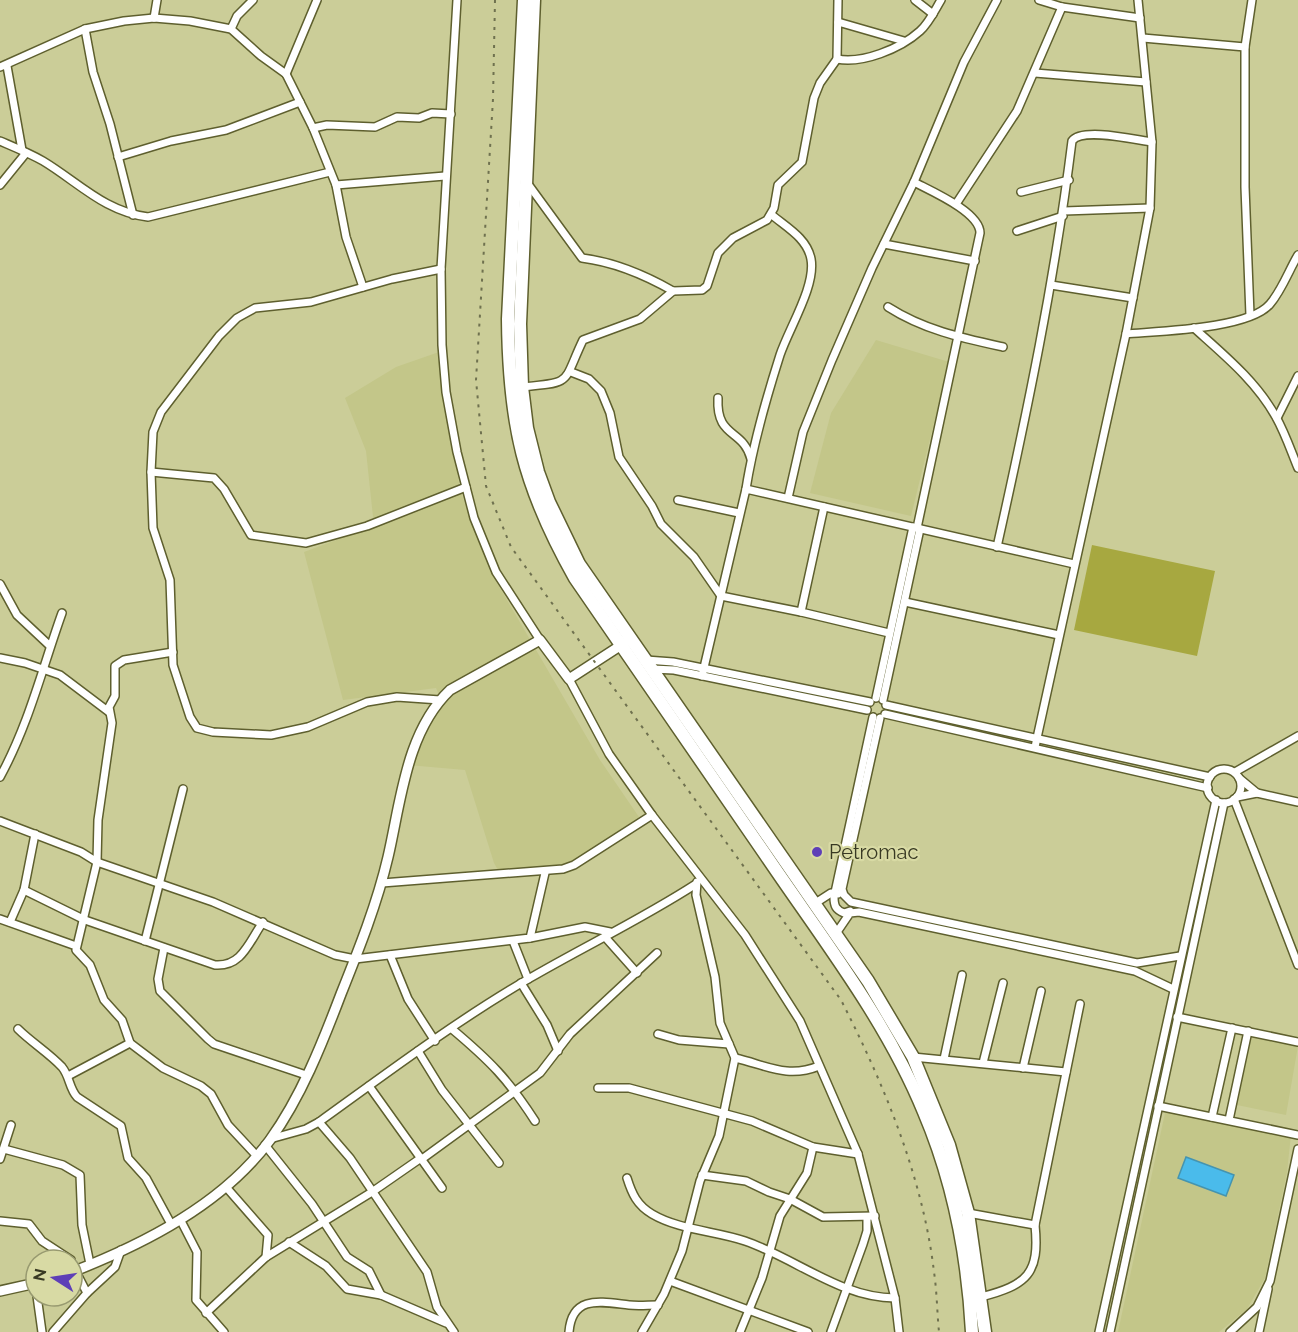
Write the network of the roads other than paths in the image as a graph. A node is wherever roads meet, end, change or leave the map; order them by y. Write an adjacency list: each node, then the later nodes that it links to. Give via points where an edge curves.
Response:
1 (157, 0): 16 (street)
2 (253, 0): 20 (street, via 237,16)
3 (317, 0): 27 (street)
4 (457, 0): 30 (street)
5 (524, 0): 89 (highway, via 508,319 519,448 551,536 575,578)
6 (534, 0): 40 (highway)
7 (838, 0): 18 (street)
8 (915, 0): 15 (street)
9 (941, 0): 15 (street)
10 (997, 0): 39 (street, via 964,62)
11 (1039, 0): 14 (street)
12 (1138, 0): 17 (street)
13 (1252, 0): 23 (street)
14 (1062, 7): 17 (street); 26 (street)
15 (933, 14): 22 (street, via 920,31)
16 (154, 18): 19 (street); 20 (street)
17 (1140, 18): 21 (street)
18 (838, 22): 22 (street); 24 (street)
19 (85, 29): 25 (street); 35 (street)
20 (231, 29): 27 (street)
21 (1143, 38): 23 (street); 28 (street)
22 (904, 41): 24 (street, via 870,58)
23 (1245, 47): 59 (street)
24 (837, 59): 48 (street, via 814,98 802,162 778,185)
25 (3, 67): 34 (street)
26 (1035, 73): 28 (street); 44 (street, via 1017,111)
27 (286, 74): 29 (street)
28 (1146, 82): 33 (street)
29 (300, 102): 31 (street); 35 (street, via 226,130)
30 (452, 114): 31 (street, via 397,117 375,127); 37 (street)
31 (314, 128): 36 (street)
32 (0, 141): 34 (street)
33 (1152, 142): 38 (street, via 1099,134 1074,137); 45 (street)
34 (24, 152): 41 (street); 47 (street, via 42,160 107,206)
35 (118, 157): 47 (street)
36 (330, 172): 42 (street); 47 (street, via 162,214)
37 (445, 176): 42 (street); 53 (street)
38 (1069, 180): 43 (street); 46 (street)
39 (914, 182): 44 (street); 50 (street)
40 (528, 183): 56 (street, via 582,258 630,271); 66 (highway, via 519,324)
41 (0, 185)
42 (336, 185): 55 (street, via 346,237)
43 (1021, 192)
44 (956, 204): 52 (street, via 980,228)
45 (1150, 208): 46 (street); 57 (street)
46 (1064, 214): 49 (street); 54 (street)
47 (133, 215)
48 (772, 215): 56 (street, via 734,238 718,254 702,291); 69 (street, via 801,239 811,263)
49 (1017, 231)
50 (884, 244): 52 (street); 74 (street, via 803,432)
51 (1298, 255): 59 (street, via 1270,303)
52 (975, 261): 62 (street)
53 (441, 269): 55 (street); 72 (street, via 446,392)
54 (1051, 285): 57 (street); 79 (street)
55 (363, 287): 71 (street, via 311,302 255,308 237,318 162,412 153,432)
56 (673, 291): 64 (street, via 640,319 583,340)
57 (1133, 298): 61 (street)
58 (888, 307): 62 (street, via 916,323)
59 (1250, 315): 60 (street)
60 (1194, 328): 61 (street); 68 (street, via 1249,379)
61 (1126, 334): 80 (street)
62 (959, 338): 63 (street); 78 (street)
63 (1003, 346)
64 (571, 372): 66 (street, via 560,381); 82 (street, via 589,379 601,391 620,457 661,525 694,557)
65 (1298, 376): 68 (street)
66 (522, 387): 89 (highway, via 527,428 549,501 579,564)
67 (718, 398): 69 (street, via 723,427 746,446)
68 (1277, 418): 70 (street)
69 (751, 459): 73 (street)
70 (1298, 468)
71 (151, 472): 72 (street, via 214,478 251,535 306,543 367,526); 91 (street, via 153,528 170,580)
72 (466, 487): 88 (street, via 496,572)
73 (746, 489): 74 (street); 77 (street)
74 (788, 498): 76 (street)
75 (678, 500): 77 (street)
76 (825, 507): 78 (street); 84 (street)
77 (740, 513): 82 (street)
78 (917, 528): 79 (street); 83 (street); 86 (street)
79 (997, 548): 80 (street)
80 (1074, 564): 87 (street)
81 (0, 584): 90 (street, via 17,615)
82 (721, 596): 84 (street); 94 (street)
83 (905, 602): 87 (street); 99 (street)
84 (801, 612): 86 (street)
85 (62, 613): 90 (street)
86 (890, 633): 99 (street)
87 (1059, 635): 104 (street)
88 (540, 640): 97 (street); 98 (street, via 450,690)
89 (626, 642): 93 (highway); 97 (street); 240 (highway, via 856,987 903,1067 924,1111 950,1191 964,1254)
90 (50, 646): 95 (street)
91 (173, 652): 98 (street, via 173,665 190,717 197,728 213,732 282,733 334,718 367,702 397,697); 101 (street, via 117,662 115,696)
92 (0, 658): 95 (street)
93 (649, 664): 94 (street); 96 (street); 128 (highway)
94 (704, 667): 96 (street); 99 (street)
95 (45, 669): 101 (street, via 60,675); 107 (street, via 14,752)
96 (702, 676): 100 (street)
97 (569, 679): 116 (street, via 609,754)
98 (440, 700): 122 (street, via 420,732 408,768)
99 (879, 701): 100 (street); 102 (street); 104 (street)
100 (867, 710): 102 (street)
101 (109, 712): 119 (street, via 112,723 98,820)
102 (879, 716): 105 (street); 125 (street); 126 (street, via 842,889)
103 (1298, 736): 106 (street)
104 (1037, 737): 105 (street); 108 (street)
105 (1035, 747): 109 (street)
106 (1237, 775): 108 (street, via 1224,769); 111 (street); 112 (street, via 1241,784)
107 (0, 776)
108 (1210, 777): 109 (street)
109 (1208, 788): 113 (street)
110 (183, 789): 123 (street)
111 (1257, 793): 112 (street); 115 (street)
112 (1236, 798): 114 (street); 146 (street)
113 (1216, 800): 114 (street); 143 (street)
114 (1224, 802): 154 (street)
115 (1298, 802)
116 (652, 815): 120 (street, via 574,865); 121 (street)
117 (0, 821): 118 (street)
118 (35, 834): 119 (street); 124 (street)
119 (97, 862): 123 (street); 131 (street)
120 (546, 873): 122 (street); 136 (street)
121 (698, 880): 134 (street, via 658,909); 163 (street, via 696,895 715,978 718,1018); 170 (street, via 745,935 787,998)
122 (382, 883): 145 (street)
123 (159, 886): 133 (street); 138 (street)
124 (24, 890): 131 (street); 132 (street)
125 (835, 893): 126 (street); 128 (street); 129 (street, via 838,911)
126 (844, 895): 127 (street)
127 (851, 902): 129 (street); 144 (street)
128 (814, 904): 135 (highway)
129 (850, 913): 135 (street); 144 (street)
130 (0, 919): 132 (street)
131 (85, 920): 138 (street); 139 (street)
132 (10, 922): 139 (street)
133 (263, 922): 140 (street, via 236,961 228,966); 145 (street, via 335,955)
134 (607, 934): 136 (street, via 585,927); 147 (street); 149 (street)
135 (835, 935): 166 (highway, via 868,981)
136 (530, 938): 137 (street)
137 (513, 941): 142 (street); 149 (street)
138 (145, 942): 140 (street)
139 (76, 946): 161 (street, via 90,965 104,1000 123,1020)
140 (164, 948): 173 (street, via 158,979 160,991 208,1039)
141 (657, 953): 147 (street)
142 (390, 955): 145 (street); 160 (street, via 408,999)
143 (1180, 956): 144 (street, via 1137,963); 151 (street)
144 (1087, 957): 151 (street, via 1135,971)
145 (355, 959): 173 (street)
146 (1298, 965)
147 (637, 973): 165 (street, via 578,1025)
148 (962, 975): 168 (street)
149 (524, 981): 157 (street); 165 (street)
150 (1003, 983): 169 (street)
151 (1173, 989): 242 (street)
152 (1041, 991): 171 (street)
153 (1080, 1004): 172 (street)
154 (1177, 1017): 155 (street); 178 (street)
155 (1232, 1028): 158 (street); 180 (street)
156 (18, 1029): 174 (street)
157 (452, 1029): 160 (street); 177 (street, via 493,1063)
158 (1248, 1031): 162 (street); 181 (street)
159 (658, 1034): 163 (street, via 679,1040)
160 (435, 1041): 164 (street)
161 (130, 1042): 174 (street); 192 (street, via 163,1068 211,1094 228,1125)
162 (1298, 1042)
163 (729, 1044): 167 (street)
164 (418, 1051): 175 (street); 185 (street)
165 (558, 1051): 177 (street, via 540,1073)
166 (913, 1057): 168 (street); 201 (highway, via 949,1145)
167 (735, 1058): 170 (street, via 785,1072 797,1073); 179 (street)
168 (944, 1059): 169 (street)
169 (983, 1063): 171 (street)
170 (819, 1066): 191 (street)
171 (1023, 1068): 172 (street)
172 (1066, 1072): 206 (street)
173 (306, 1075): 187 (street)
174 (68, 1076): 204 (street, via 77,1097 121,1126 128,1158)
175 (369, 1086): 183 (street); 193 (street)
176 (598, 1088): 179 (street, via 629,1088)
177 (516, 1091): 182 (street); 185 (street)
178 (1158, 1106): 180 (street); 243 (street)
179 (724, 1114): 188 (street, via 752,1121); 195 (street)
180 (1212, 1116): 181 (street)
181 (1229, 1120): 186 (street)
182 (535, 1121)
183 (319, 1122): 187 (street); 199 (street)
184 (11, 1125): 190 (street)
185 (468, 1127): 193 (street); 194 (street)
186 (1298, 1135)
187 (268, 1142): 192 (street); 205 (street)
188 (813, 1147): 191 (street); 200 (street, via 807,1173)
189 (1298, 1149): 216 (street)
190 (2, 1153): 210 (street, via 63,1165 80,1175)
191 (858, 1154): 202 (street)
192 (256, 1155): 197 (street)
193 (421, 1159): 198 (street); 199 (street)
194 (499, 1163)
195 (702, 1174): 200 (street, via 746,1181); 207 (street)
196 (627, 1178): 207 (street, via 636,1202 643,1209)
197 (226, 1187): 204 (street); 213 (street, via 268,1235)
198 (442, 1188)
199 (372, 1192): 205 (street); 229 (street, via 426,1272)
200 (790, 1198): 202 (street, via 823,1217); 212 (street)
201 (968, 1213): 206 (street); 223 (highway)
202 (871, 1216): 219 (street); 224 (street)
203 (0, 1221): 209 (street, via 29,1224)
204 (176, 1222): 211 (street); 228 (street, via 197,1252 195,1295)
205 (324, 1223): 208 (street); 222 (street, via 347,1257 369,1271)
206 (1035, 1225): 223 (street, via 1038,1250 1025,1281)
207 (689, 1226): 212 (street); 215 (street)
208 (289, 1242): 213 (street); 222 (street, via 326,1266 347,1289)
209 (53, 1248)
210 (81, 1248)
211 (121, 1250): 214 (street); 221 (street, via 115,1267)
212 (770, 1250): 219 (street); 227 (street)
213 (266, 1257): 228 (street)
214 (84, 1266)
215 (670, 1281): 225 (street); 227 (street)
216 (1270, 1281): 244 (street, via 1257,1307); 245 (street)
217 (84, 1282): 221 (street)
218 (24, 1286): 220 (street)
219 (845, 1287): 224 (street, via 874,1297); 238 (street)
220 (0, 1291)
221 (87, 1293): 231 (street)
222 (381, 1295): 229 (street)
223 (981, 1297): 241 (highway)
224 (895, 1298): 239 (street)
225 (658, 1305): 234 (street, via 594,1301 577,1310); 235 (street)
226 (39, 1308): 230 (street)
227 (749, 1310): 236 (street); 237 (street)
228 (206, 1313): 232 (street)
229 (446, 1323): 233 (street)
230 (42, 1332)
231 (53, 1332)
232 (224, 1332)
233 (454, 1332)
234 (569, 1332)
235 (642, 1332)
236 (740, 1332)
237 (808, 1332)
238 (831, 1332)
239 (899, 1332)
240 (972, 1332)
241 (985, 1332)
242 (1100, 1332)
243 (1110, 1332)
244 (1230, 1332)
245 (1260, 1332)

